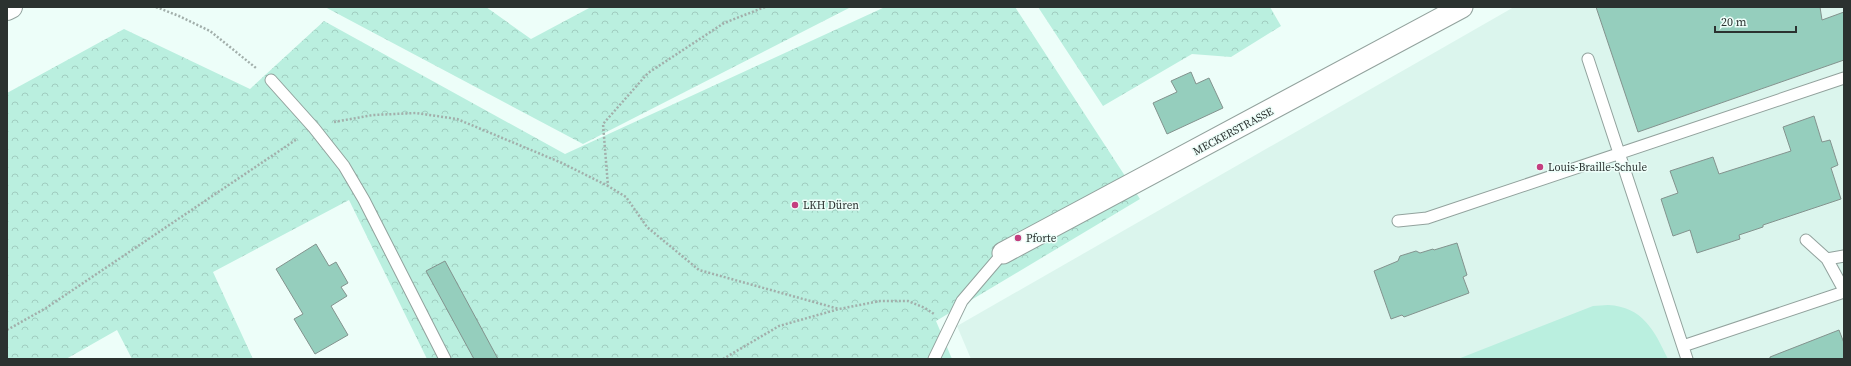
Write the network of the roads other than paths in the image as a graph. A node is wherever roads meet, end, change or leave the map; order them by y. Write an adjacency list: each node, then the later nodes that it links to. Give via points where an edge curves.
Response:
1 (11, 7): 3 (street)
2 (1462, 7): 10 (street, MECKERSTRASSE)
3 (7, 9)
4 (1588, 59): 7 (lane)
5 (1844, 78): 7 (lane)
6 (271, 80): 15 (lane, via 344,166)
7 (1619, 153): 8 (lane, via 1427,218); 14 (lane)
8 (1398, 221)
9 (1806, 240): 12 (lane)
10 (1003, 253): 16 (lane, via 962,301)
11 (1844, 256): 12 (lane)
12 (1827, 259): 13 (lane)
13 (1844, 291): 14 (lane)
14 (1683, 346): 17 (lane)
15 (445, 359)
16 (934, 359)
17 (1687, 359)

